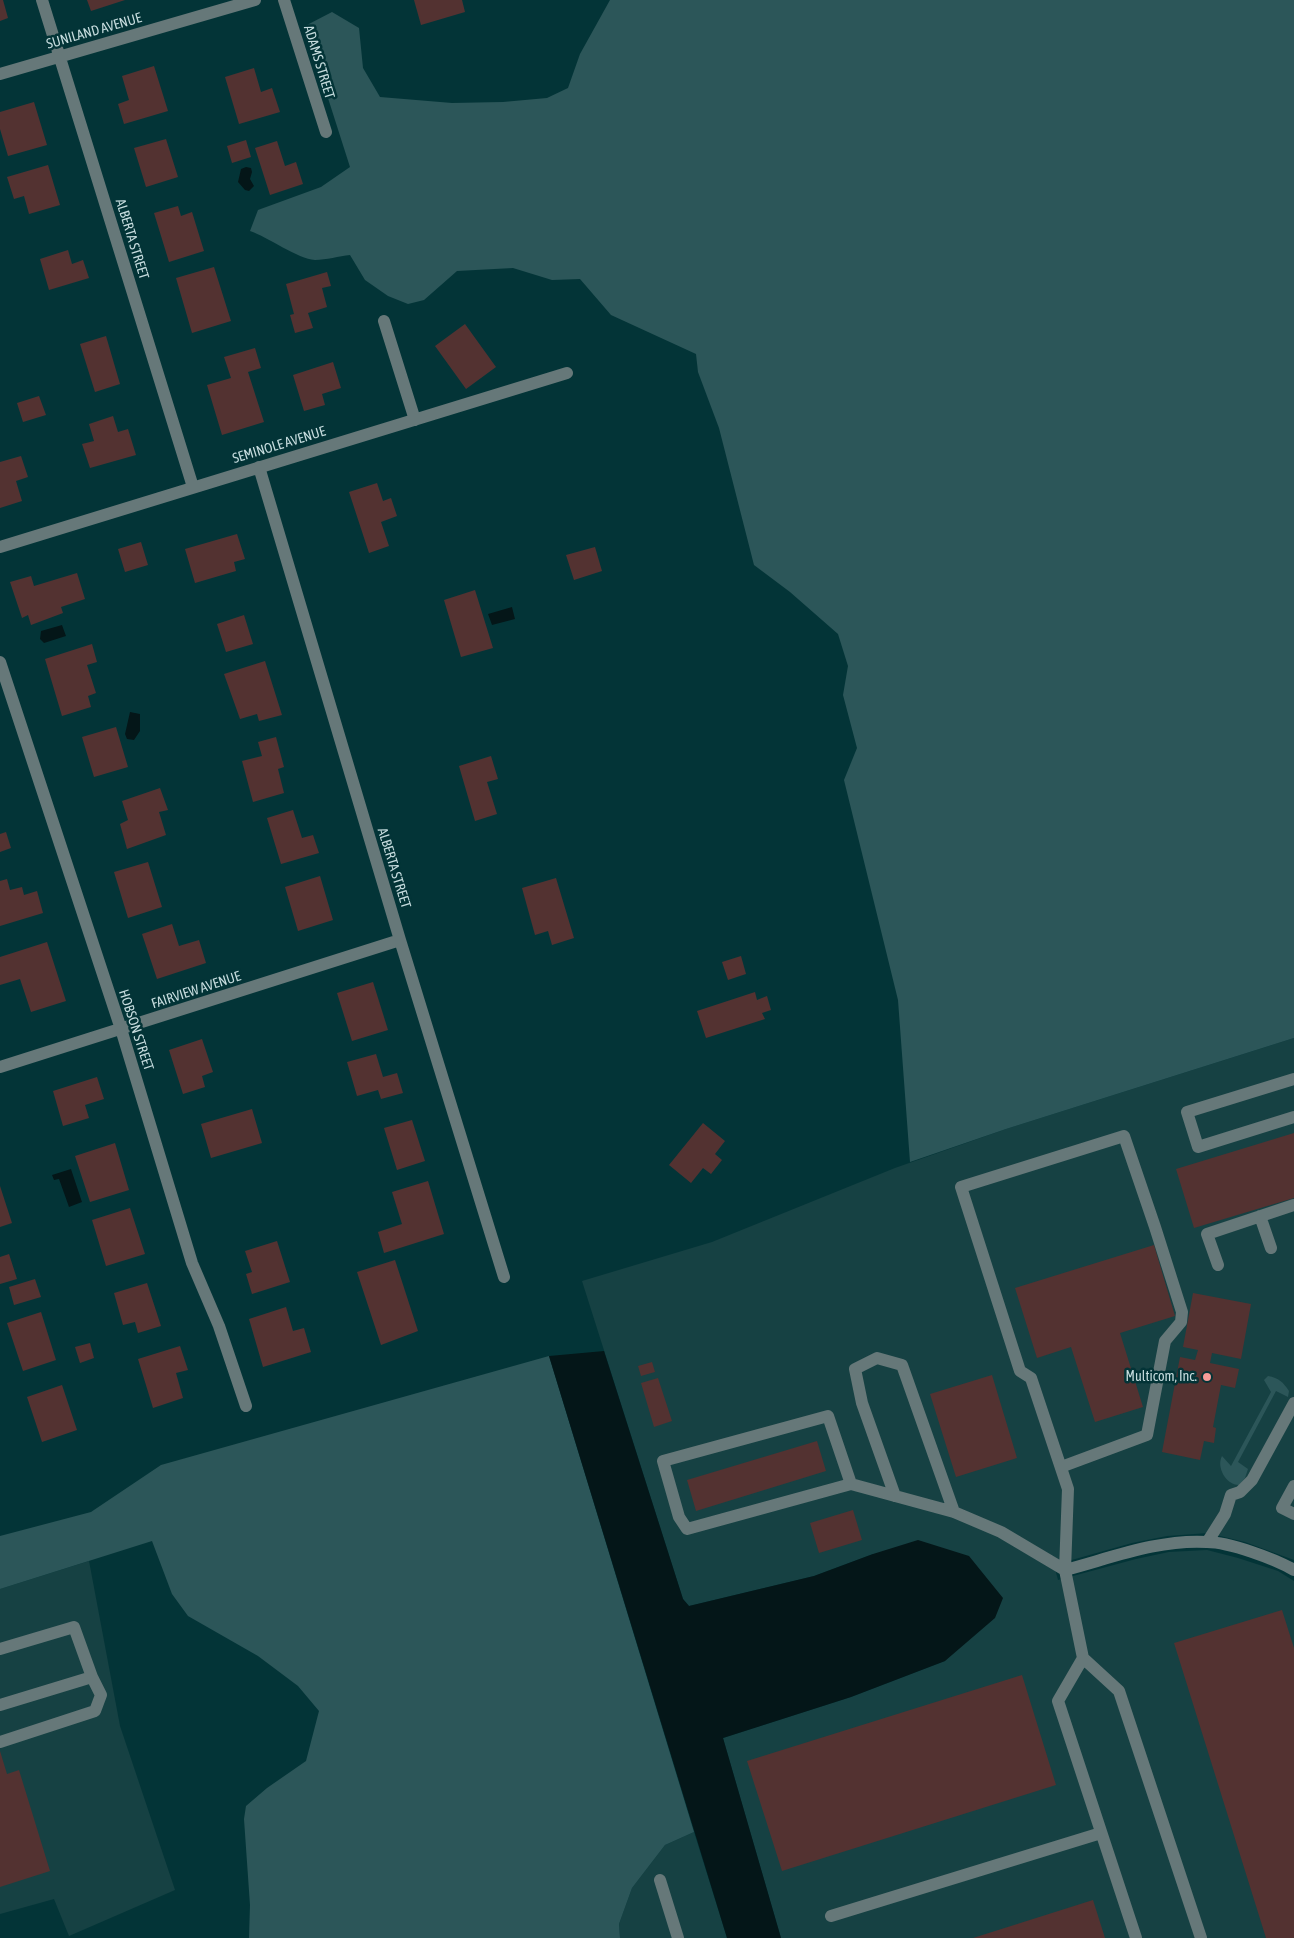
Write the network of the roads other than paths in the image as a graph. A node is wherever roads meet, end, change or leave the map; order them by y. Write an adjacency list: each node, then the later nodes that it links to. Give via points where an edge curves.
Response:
1 (42, 0): 4 (street, ALBERTA STREET)
2 (255, 0): 4 (street, SUNILAND AVENUE)
3 (284, 0): 6 (street, ADAMS STREET)
4 (59, 56): 5 (street, SUNILAND AVENUE); 11 (street, ALBERTA STREET)
5 (0, 74)
6 (326, 132)
7 (384, 321): 9 (street)
8 (567, 373): 9 (street, SEMINOLE AVENUE)
9 (415, 420): 10 (street, SEMINOLE AVENUE)
10 (259, 467): 11 (street, SEMINOLE AVENUE); 14 (street, ALBERTA STREET)
11 (193, 487): 12 (street, SEMINOLE AVENUE)
12 (0, 547)
13 (0, 662): 15 (street, HOBSON STREET)
14 (400, 940): 15 (street, FAIRVIEW AVENUE); 23 (street, ALBERTA STREET)
15 (121, 1030): 16 (street, FAIRVIEW AVENUE); 25 (street, HOBSON STREET, via 192,1263 220,1326)
16 (0, 1067)
17 (1294, 1079): 18 (street, via 1187,1112 1198,1147)
18 (1294, 1117)
19 (1294, 1205): 20 (street)
20 (1260, 1216): 21 (street); 22 (street, via 1207,1234)
21 (1270, 1248)
22 (1218, 1265)
23 (504, 1277)
24 (1294, 1403): 32 (street, via 1252,1480 1240,1492 1231,1494 1225,1514)
25 (246, 1406)
26 (1061, 1467): 26 (street, via 1031,1378 1020,1371 961,1187 1124,1136 1182,1312 1181,1322 1165,1341 1147,1435); 33 (street, via 1068,1490)
27 (851, 1484): 27 (street, via 688,1529 678,1517 663,1462 828,1416); 29 (street)
28 (1294, 1486): 31 (street, via 1282,1508)
29 (895, 1496): 30 (street); 30 (street, via 862,1403 855,1369 877,1358 902,1365)
30 (954, 1512): 33 (street, via 1001,1532)
31 (1294, 1514)
32 (1208, 1542): 33 (street, via 1169,1544); 34 (street, via 1242,1550)
33 (1065, 1570): 36 (street)
34 (1294, 1570)
35 (0, 1649): 37 (street, via 74,1627)
36 (1084, 1658): 40 (street, via 1058,1701); 45 (street, via 1119,1691)
37 (92, 1677): 38 (street); 39 (street, via 101,1695 95,1711)
38 (0, 1704)
39 (0, 1742)
40 (1101, 1833): 42 (street); 44 (street)
41 (660, 1880): 43 (street)
42 (831, 1916)
43 (678, 1938)
44 (1136, 1938)
45 (1201, 1938)

